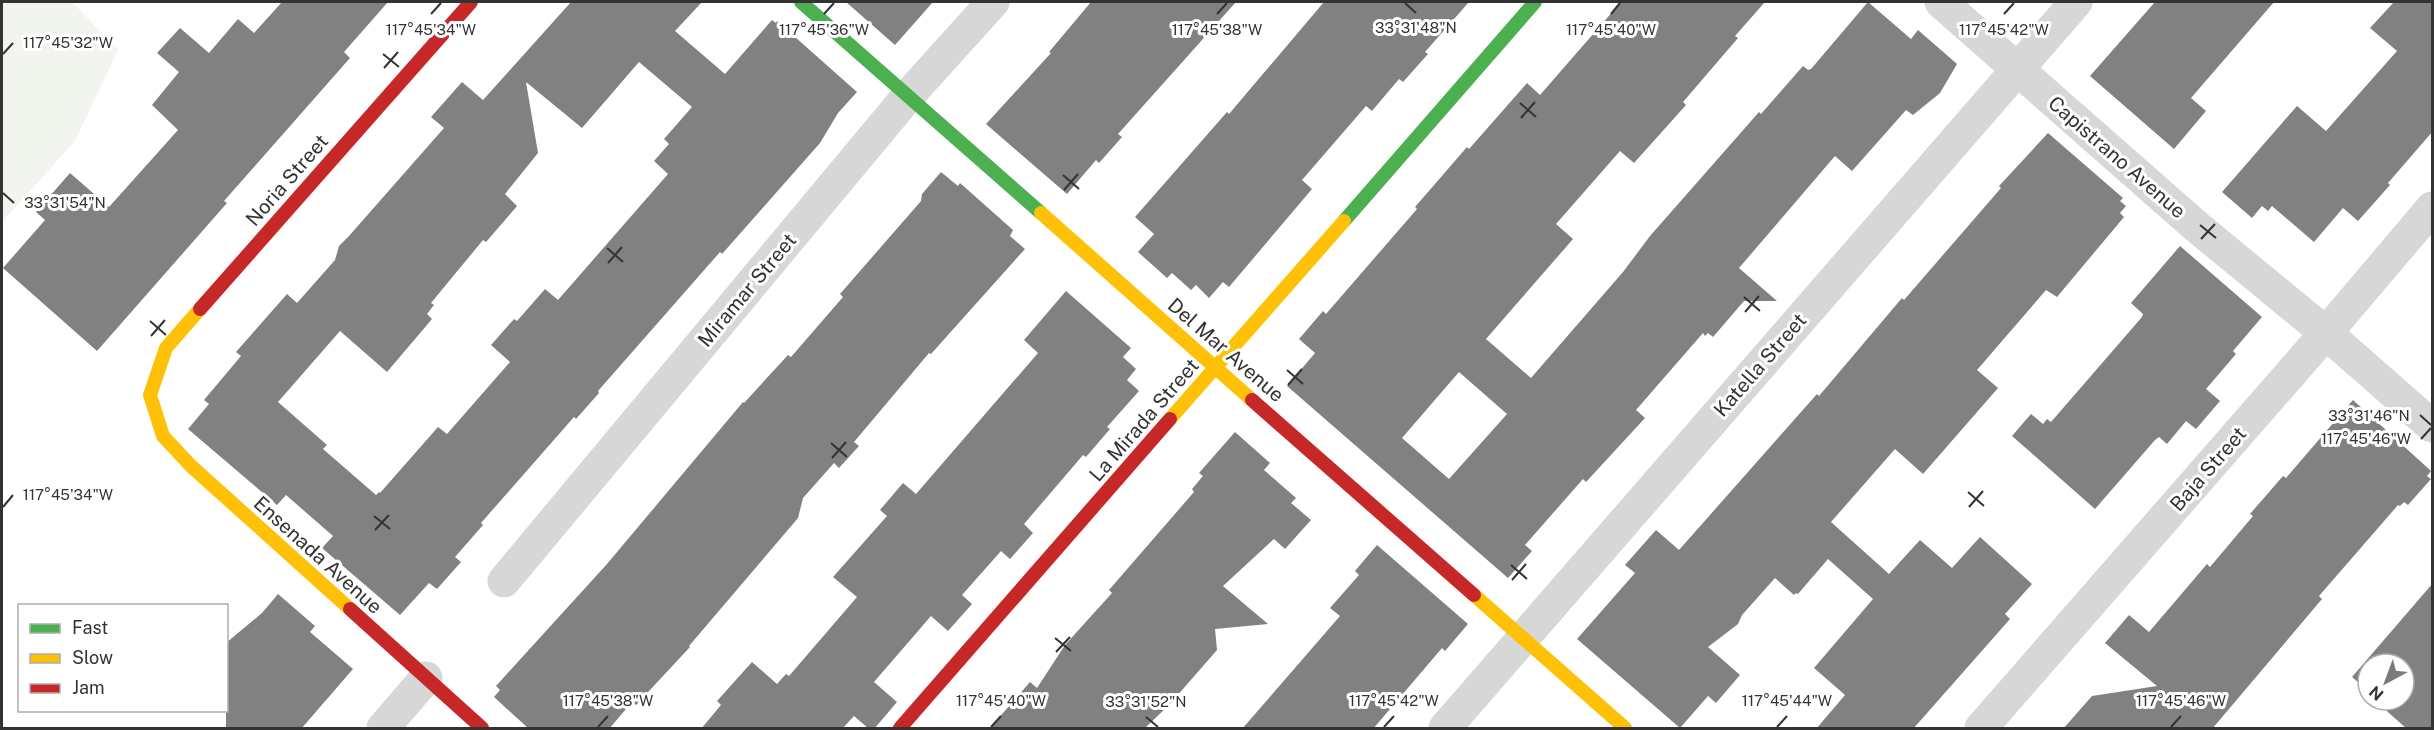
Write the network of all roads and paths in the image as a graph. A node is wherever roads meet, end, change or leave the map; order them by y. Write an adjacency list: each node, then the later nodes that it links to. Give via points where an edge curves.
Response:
1 (471, 2): 12 (street, Noria Street, via 166,348)
2 (801, 2): 8 (street, Del Mar Avenue)
3 (993, 2): 8 (street, Miramar Street)
4 (1535, 2): 11 (street, La Mirada Street)
5 (1941, 2): 7 (street, Capistrano Avenue)
6 (2076, 2): 7 (street, Katella Street)
7 (2017, 69): 10 (street, Capistrano Avenue, via 2197,227); 15 (street, Katella Street)
8 (908, 96): 11 (street, Del Mar Avenue); 14 (street, Miramar Street)
9 (2433, 208): 10 (street, Baja Street)
10 (2326, 333): 13 (street, Capistrano Avenue); 22 (street, Baja Street)
11 (1216, 368): 15 (street, Del Mar Avenue); 19 (street, La Mirada Street)
12 (150, 395): 16 (street, Ensenada Avenue, via 163,436 191,466)
13 (2433, 426)
14 (504, 581)
15 (1522, 639): 20 (street, Katella Street); 21 (street, Del Mar Avenue)
16 (426, 678): 17 (street); 18 (street, Ensenada Avenue)
17 (383, 729)
18 (482, 729)
19 (900, 729)
20 (1445, 729)
21 (1624, 729)
22 (1981, 729)

